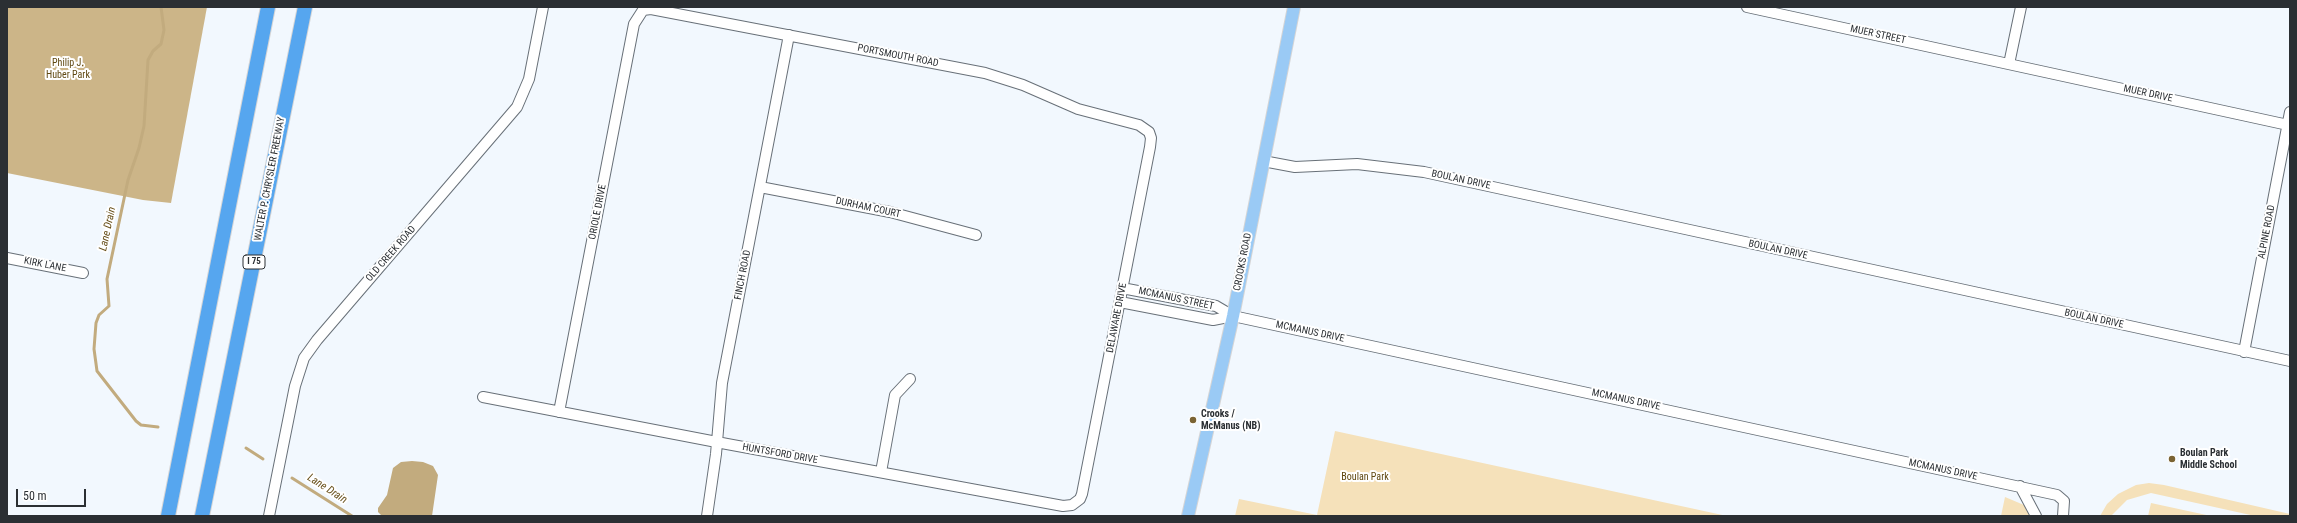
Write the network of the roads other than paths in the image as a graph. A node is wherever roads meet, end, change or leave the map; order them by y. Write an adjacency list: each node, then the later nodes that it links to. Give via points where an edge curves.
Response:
1 (268, 7): 30 (highway)
2 (305, 7): 31 (highway, WALTER P. CHRYSLER FREEWAY / I 75)
3 (543, 7): 32 (street, OLD CREEK ROAD, via 529,79 517,107 304,358 295,386)
4 (1294, 7): 13 (main road, CROOKS ROAD)
5 (1747, 7): 9 (street, MUER STREET)
6 (2021, 7): 9 (street)
7 (640, 13): 8 (street, PORTSMOUTH ROAD, via 651,9); 25 (street, ORIOLE DRIVE, via 634,24)
8 (790, 35): 12 (street, PORTSMOUTH ROAD, via 990,75 1023,85 1078,109 1139,125); 14 (street, FINCH ROAD)
9 (2009, 64): 11 (street, MUER DRIVE)
10 (2290, 112): 11 (street, ALPINE ROAD)
11 (2288, 125): 21 (street, ALPINE ROAD)
12 (1149, 132): 18 (street, DELAWARE DRIVE, via 1151,142)
13 (1263, 160): 20 (main road, CROOKS ROAD); 21 (street, BOULAN DRIVE, via 1295,166 1357,164 1424,172)
14 (760, 187): 15 (street, DURHAM COURT, via 890,212); 26 (street, FINCH ROAD, via 722,383)
15 (976, 235)
16 (7, 258): 17 (street, KIRK LANE)
17 (83, 273)
18 (1122, 288): 19 (street, DELAWARE DRIVE); 20 (street, MCMANUS STREET, via 1216,306)
19 (1120, 302): 20 (street, MCMANUS STREET, via 1213,320); 29 (street, DELAWARE DRIVE, via 1082,494)
20 (1233, 316): 28 (street, MCMANUS DRIVE); 34 (main road, CROOKS ROAD)
21 (2244, 352): 22 (street, BOULAN DRIVE)
22 (2290, 361)
23 (910, 379): 27 (street, via 895,395)
24 (483, 397): 25 (street, HUNTSFORD DRIVE)
25 (559, 412): 26 (street, HUNTSFORD DRIVE)
26 (716, 442): 27 (street, HUNTSFORD DRIVE); 33 (street, FINCH ROAD)
27 (881, 472): 29 (street, HUNTSFORD DRIVE, via 1063,506)
28 (2020, 486): 35 (street); 36 (street, MCMANUS DRIVE, via 2057,495 2064,501)
29 (1076, 503)
30 (168, 516)
31 (202, 516)
32 (269, 516)
33 (707, 516)
34 (1188, 516)
35 (2036, 516)
36 (2063, 516)

